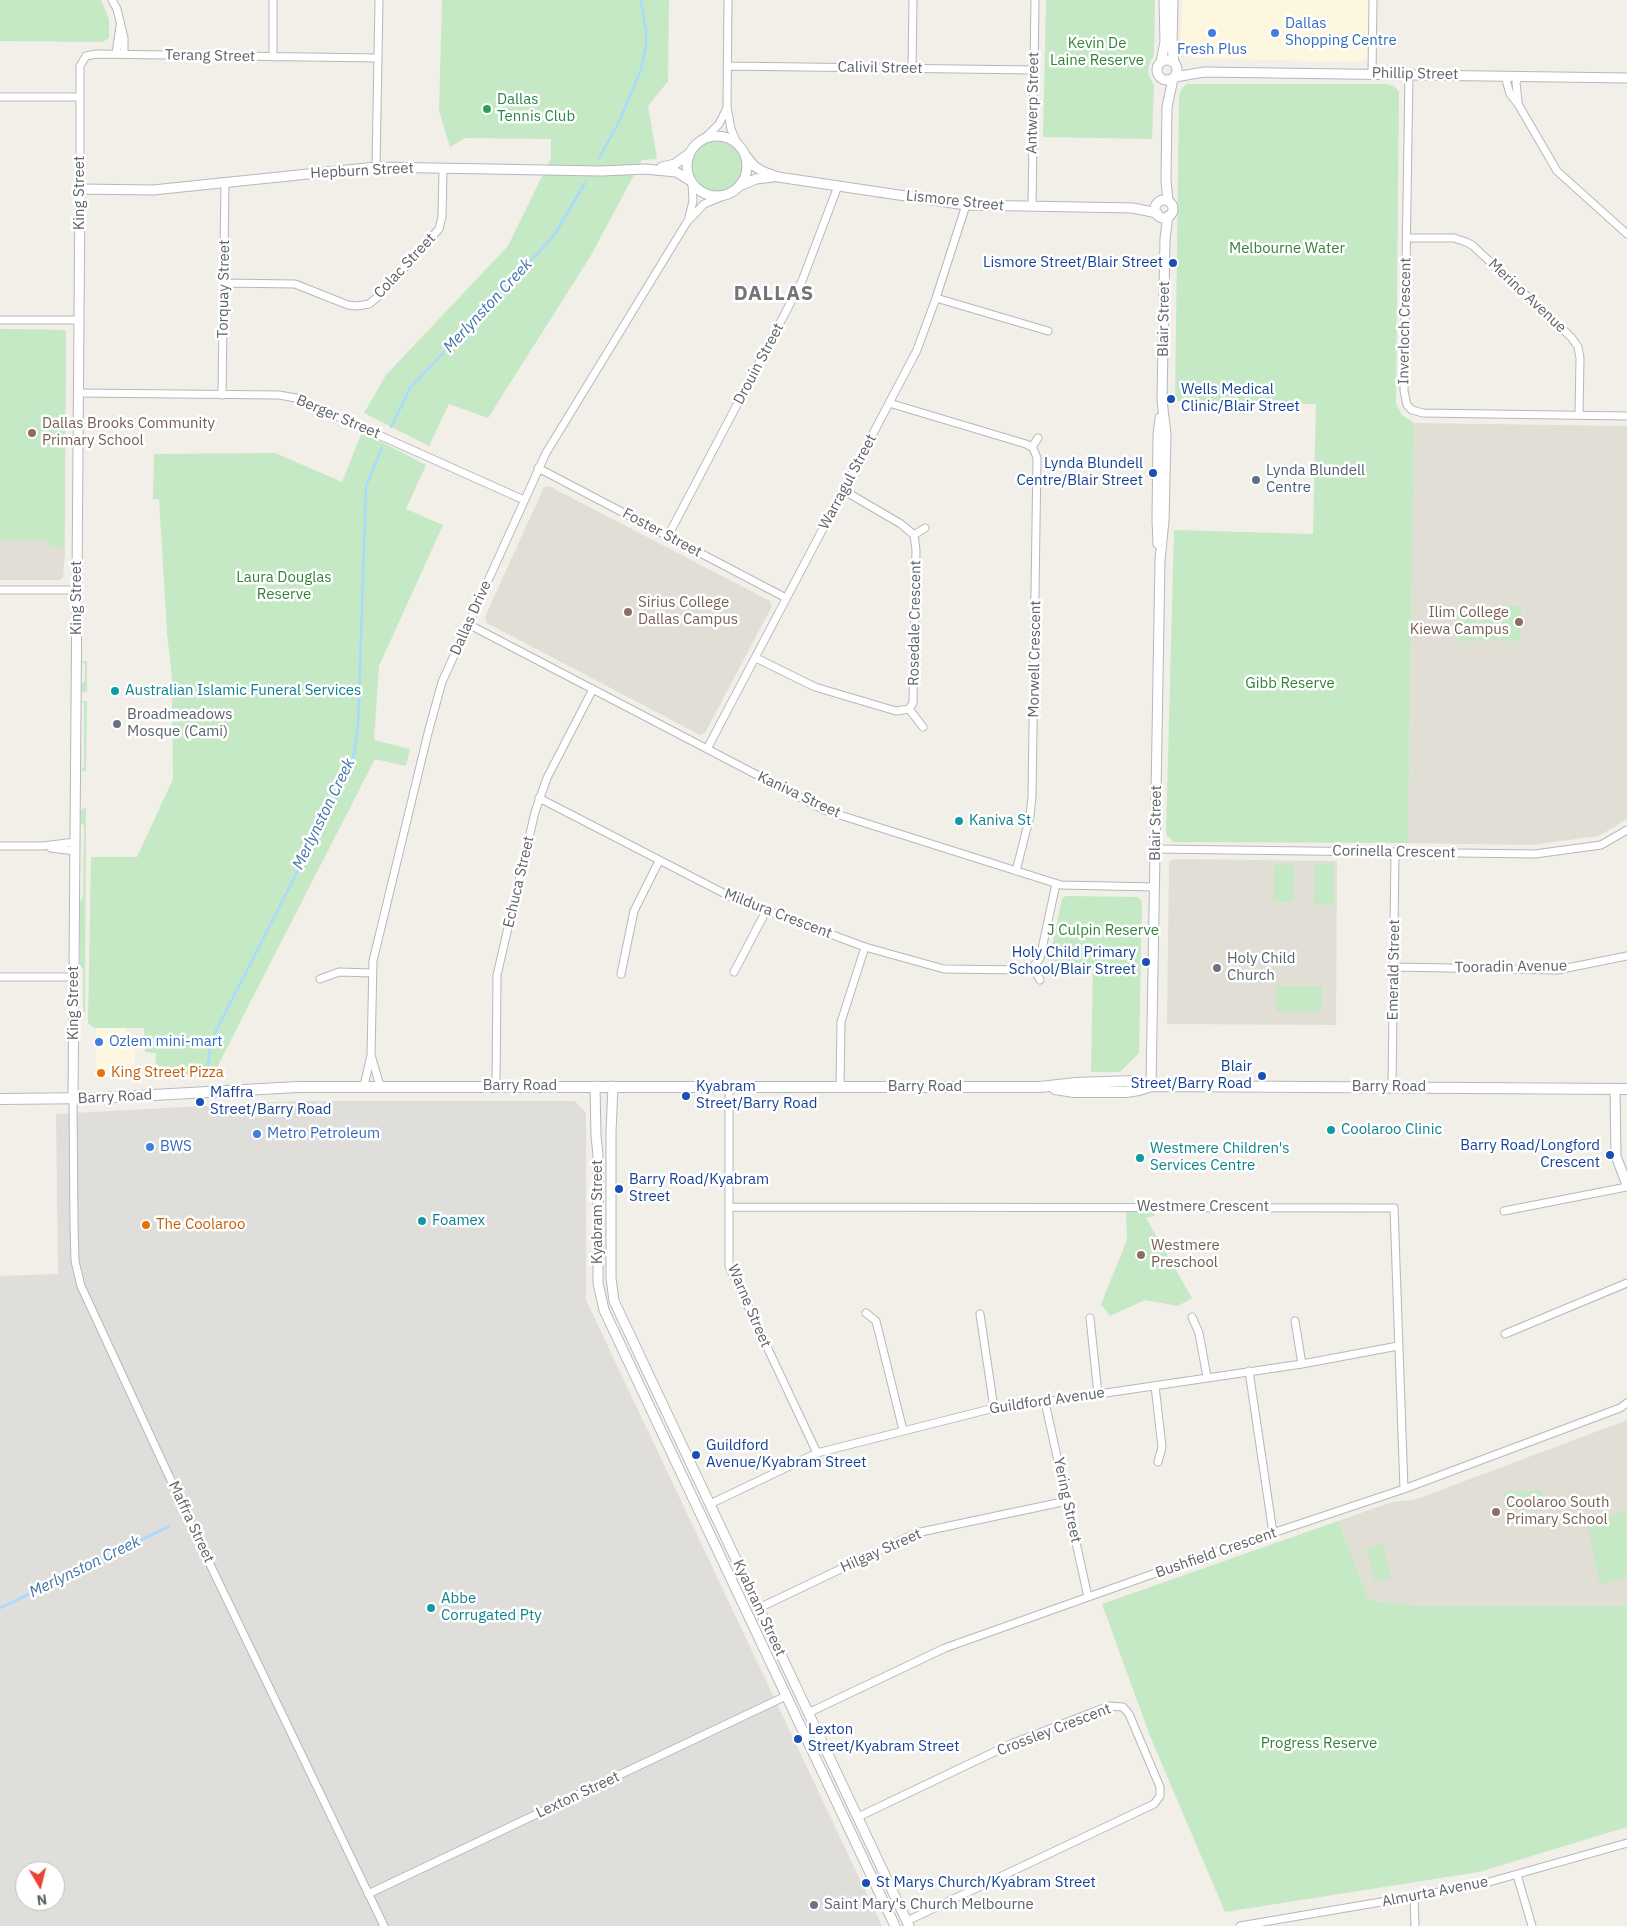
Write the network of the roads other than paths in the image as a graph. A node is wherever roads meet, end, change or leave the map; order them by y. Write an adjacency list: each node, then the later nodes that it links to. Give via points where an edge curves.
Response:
1 (112, 0): 10 (street, via 120,24 117,38)
2 (273, 0): 11 (street)
3 (379, 0): 12 (street)
4 (728, 0): 15 (street)
5 (913, 0): 16 (street)
6 (1035, 0): 17 (street, Antwerp Street)
7 (1164, 0): 13 (street, via 1165,42)
8 (1173, 0): 14 (street)
9 (1373, 0): 19 (street)
10 (120, 54): 11 (street, Terang Street); 27 (street, Terang Street, via 91,54 83,58)
11 (273, 57): 12 (street, Terang Street)
12 (378, 58): 35 (street)
13 (1161, 62): 14 (street, via 1168,60); 23 (street, via 1157,70)
14 (1175, 64): 18 (street, Phillip Street); 24 (street)
15 (727, 66): 16 (street, Calivil Street); 29 (street)
16 (912, 68): 17 (street, Calivil Street)
17 (1034, 70): 46 (street, Antwerp Street)
18 (1204, 72): 19 (street, Phillip Street); 24 (street, Phillip Street)
19 (1372, 73): 20 (street, Phillip Street)
20 (1409, 74): 21 (street, Phillip Street); 50 (street, Inverloch Crescent)
21 (1505, 76): 22 (street, Phillip Street); 28 (street, via 1507,88)
22 (1518, 76): 25 (street, Phillip Street); 28 (street)
23 (1162, 78): 24 (street); 30 (street, Blair Street)
24 (1174, 78): 30 (street, Blair Street)
25 (1627, 78)
26 (0, 97): 27 (street)
27 (80, 97): 43 (street, King Street)
28 (1518, 104): 49 (street, via 1556,171)
29 (726, 107): 31 (street, via 719,124); 32 (street)
30 (1167, 107): 47 (street, Blair Street, via 1166,180)
31 (704, 139): 32 (street, via 726,137); 33 (street)
32 (737, 143): 34 (street)
33 (690, 154): 37 (street, Hepburn Street, via 675,164); 40 (street, via 687,167)
34 (746, 156): 38 (street, Lismore Street, via 754,166); 41 (street, via 748,173)
35 (376, 167): 36 (street, Hepburn Street); 39 (street, Hepburn Street)
36 (443, 169): 37 (street, Hepburn Street); 51 (street, Colac Street, via 439,229 369,304 348,305 295,284)
37 (645, 169): 40 (street, Hepburn Street, via 676,172)
38 (778, 177): 41 (street, Lismore Street); 42 (street, Lismore Street)
39 (225, 182): 43 (street, Hepburn Street, via 153,190); 51 (street, Torquay Street)
40 (691, 182): 44 (street, via 702,193); 48 (street, Dallas Drive, via 693,201)
41 (741, 185): 44 (street)
42 (838, 186): 45 (street, Lismore Street); 68 (street, Drouin Street, via 802,281)
43 (80, 189): 54 (street, King Street)
44 (721, 197): 48 (street, Dallas Drive, via 704,204)
45 (966, 205): 46 (street, Lismore Street); 52 (street, Warragul Street)
46 (1032, 207): 47 (street, Lismore Street)
47 (1162, 209): 82 (street, Blair Street, via 1165,238 1158,454 1160,560)
48 (687, 222): 63 (street, Dallas Drive)
49 (1627, 234)
50 (1407, 238): 59 (street, Merino Avenue, via 1454,238 1466,242 1571,337 1580,358); 59 (street, Inverloch Crescent, via 1404,390 1409,408 1424,413)
51 (224, 283): 57 (street, Torquay Street)
52 (936, 298): 55 (street); 58 (street, Warragul Street, via 917,350)
53 (0, 320): 54 (street)
54 (79, 320): 56 (street, King Street)
55 (1048, 331)
56 (78, 392): 57 (street, Berger Street); 70 (street, King Street)
57 (222, 395): 65 (street, Berger Street, via 296,398)
58 (889, 403): 62 (street); 64 (street, Warragul Street)
59 (1579, 415): 60 (street, Inverloch Crescent)
60 (1627, 416)
61 (1038, 438): 62 (street)
62 (1032, 446): 85 (street, Morwell Crescent, via 1038,462 1032,796)
63 (538, 468): 65 (street, Dallas Drive); 68 (street, Foster Street)
64 (843, 490): 67 (street, via 902,524); 71 (street, Warragul Street)
65 (524, 500): 72 (street, Dallas Drive)
66 (925, 528): 67 (street)
67 (914, 535): 75 (street, Rosedale Crescent, via 914,699)
68 (668, 536): 71 (street, Foster Street)
69 (0, 590): 70 (street)
70 (77, 590): 81 (street, King Street)
71 (786, 598): 73 (street, Warragul Street)
72 (468, 624): 74 (street, Kaniva Street); 94 (street, Dallas Drive, via 438,691)
73 (756, 658): 75 (street, via 815,687 896,712); 77 (street, Warragul Street)
74 (593, 690): 77 (street, Kaniva Street); 78 (street, Echuca Street)
75 (909, 709): 76 (street)
76 (923, 727)
77 (707, 749): 85 (street, Kaniva Street, via 824,810)
78 (539, 798): 84 (street, Mildura Crescent); 103 (street, Echuca Street, via 497,975)
79 (1627, 830): 83 (street, Corinella Crescent, via 1601,845 1543,853)
80 (0, 846): 81 (street)
81 (75, 847): 97 (street, King Street)
82 (1156, 849): 83 (street, Corinella Crescent); 87 (street, Blair Street)
83 (1395, 852): 92 (street, Emerald Street)
84 (660, 861): 88 (street, Mildura Crescent, via 721,893); 95 (street, via 634,910)
85 (1016, 871): 86 (street, Kaniva Street)
86 (1056, 884): 87 (street, Kaniva Street); 91 (street, via 1040,958)
87 (1155, 888): 106 (street, Blair Street)
88 (766, 911): 89 (street, Mildura Crescent); 93 (street)
89 (865, 947): 91 (street, Mildura Crescent, via 951,970 1023,970); 108 (street, via 841,1022)
90 (1627, 956): 92 (street, Tooradin Avenue, via 1557,970)
91 (1034, 967): 99 (street)
92 (1394, 967): 109 (street, Emerald Street)
93 (734, 972)
94 (372, 973): 98 (street, via 339,972); 100 (street, Dallas Drive)
95 (621, 974)
96 (0, 977): 97 (street)
97 (74, 977): 113 (street, King Street)
98 (320, 979)
99 (1040, 980)
100 (371, 1055): 101 (street, Dallas Drive); 102 (street, Dallas Drive)
101 (364, 1086): 102 (main road, Barry Road); 113 (main road, Barry Road, via 275,1087)
102 (380, 1086): 103 (main road, Barry Road)
103 (496, 1086): 104 (main road, Barry Road)
104 (596, 1086): 105 (main road, Barry Road); 125 (street, Kyabram Street, via 598,1283 601,1301)
105 (614, 1086): 107 (main road, Barry Road); 123 (street, Kyabram Street, via 611,1286)
106 (1151, 1086): 108 (main road, Barry Road, via 1133,1081 1040,1087); 109 (main road, Barry Road)
107 (729, 1087): 108 (main road, Barry Road); 115 (street, Warne Street)
108 (840, 1087)
109 (1392, 1088): 110 (main road, Barry Road)
110 (1615, 1089): 111 (main road, Barry Road); 114 (street, via 1616,1156)
111 (1627, 1089)
112 (0, 1099): 113 (main road, Barry Road)
113 (74, 1099): 154 (street, Maffra Street, via 75,1261 81,1286)
114 (1627, 1186): 116 (street)
115 (730, 1207): 126 (street, Westmere Crescent, via 1394,1208); 136 (street, Warne Street, via 729,1266)
116 (1504, 1212)
117 (1627, 1283): 124 (street)
118 (866, 1313): 135 (street, via 876,1321)
119 (980, 1314): 134 (street)
120 (1090, 1318): 131 (street)
121 (1192, 1318): 129 (street, via 1199,1333)
122 (1295, 1320): 127 (street)
123 (627, 1329): 125 (street); 140 (street, Kyabram Street)
124 (1505, 1334)
125 (616, 1335): 141 (street, Kyabram Street)
126 (1398, 1346): 127 (street, Guildford Avenue); 138 (street, Westmere Crescent)
127 (1302, 1364): 128 (street, Guildford Avenue)
128 (1249, 1371): 129 (street, Guildford Avenue); 142 (street)
129 (1207, 1377): 130 (street, Guildford Avenue)
130 (1155, 1386): 131 (street, Guildford Avenue); 137 (street, via 1162,1447)
131 (1098, 1394): 132 (street, Guildford Avenue)
132 (1045, 1402): 134 (street, Guildford Avenue); 139 (street, Yering Street)
133 (1627, 1404): 138 (street, Bushfield Crescent)
134 (994, 1408): 135 (street, Guildford Avenue)
135 (903, 1430): 136 (street, Guildford Avenue)
136 (817, 1454): 140 (street, Guildford Avenue)
137 (1158, 1462)
138 (1404, 1489): 142 (street, Bushfield Crescent)
139 (1067, 1501): 143 (street, Yering Street); 144 (street, Hilgay Street, via 916,1533)
140 (710, 1504): 141 (street); 144 (street, Kyabram Street)
141 (698, 1510): 145 (street, Kyabram Street)
142 (1273, 1533): 143 (street, Bushfield Crescent)
143 (1088, 1598): 147 (street, Bushfield Crescent, via 946,1648)
144 (759, 1608): 147 (street, Kyabram Street)
145 (786, 1696): 146 (street, Kyabram Street); 154 (street, Lexton Street)
146 (795, 1713): 147 (street); 148 (street, Kyabram Street)
147 (808, 1713): 148 (street, Kyabram Street, via 805,1724); 149 (street, Kyabram Street)
148 (824, 1774): 152 (street, Kyabram Street)
149 (858, 1817): 151 (street, Kyabram Street); 156 (street, Crossley Crescent, via 1011,1744 1109,1706 1123,1707 1129,1714 1160,1787 1160,1796 1154,1804)
150 (1627, 1843): 153 (street, Almurta Avenue)
151 (871, 1845): 152 (street); 156 (street, Kyabram Street)
152 (860, 1850): 158 (street, Kyabram Street)
153 (1517, 1875): 155 (street, Almurta Avenue); 161 (street)
154 (368, 1894): 157 (street, Maffra Street)
155 (1414, 1897): 159 (street, Almurta Avenue); 160 (street)
156 (908, 1924)
157 (384, 1926)
158 (896, 1926)
159 (1240, 1926)
160 (1415, 1926)
161 (1532, 1926)

